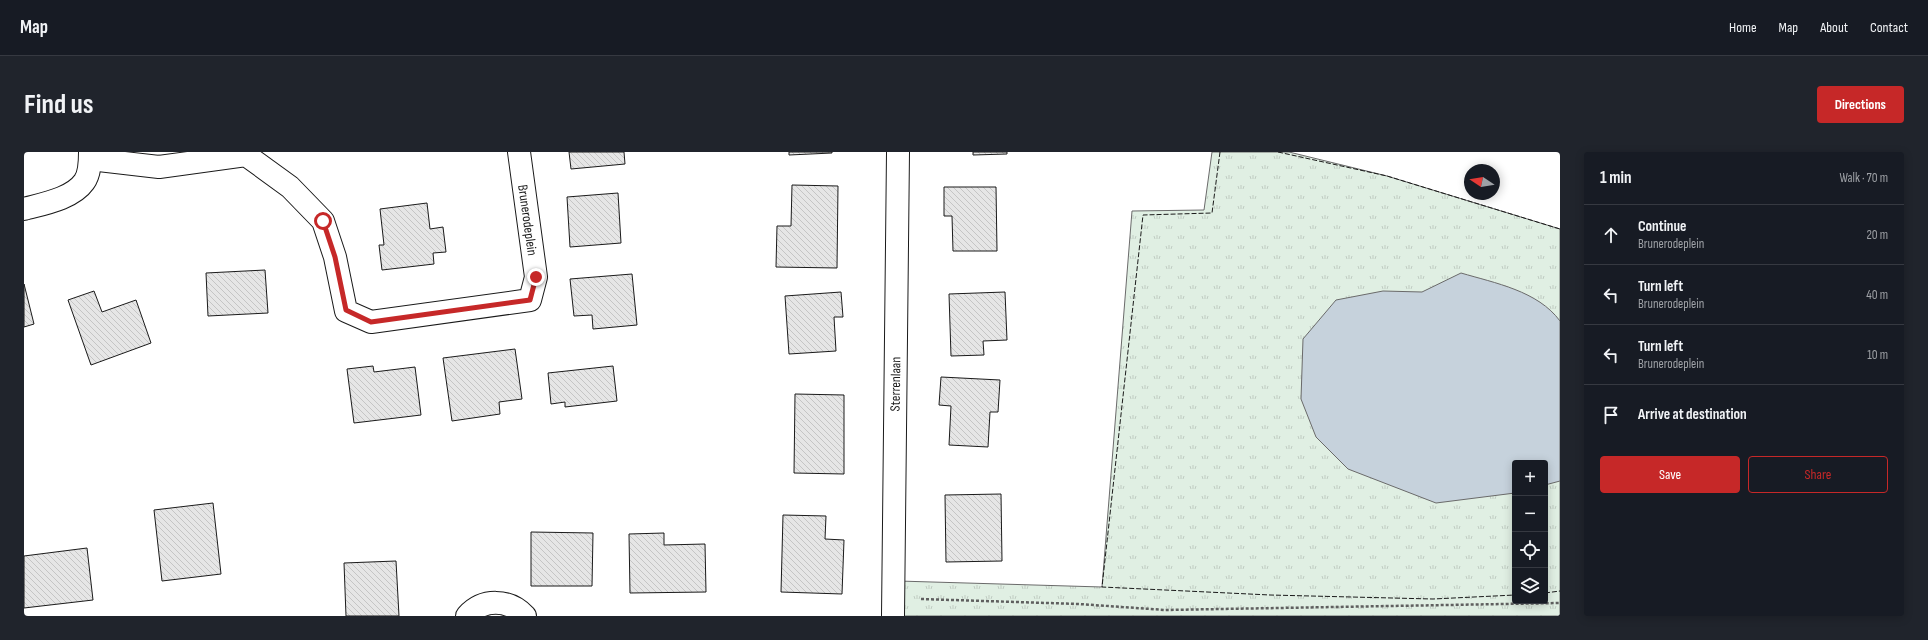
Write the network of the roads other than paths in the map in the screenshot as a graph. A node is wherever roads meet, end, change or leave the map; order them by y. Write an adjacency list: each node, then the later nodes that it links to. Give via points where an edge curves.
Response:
1 (519, 152): 3 (street, Brunerodeplein, via 536,277 530,300 371,322 346,310 335,257 323,221 290,187 246,156 159,167)
2 (898, 152): 5 (street, Sterrenlaan)
3 (90, 155): 4 (street, via 84,182 75,191)
4 (24, 208)
5 (893, 607)
6 (467, 616): 7 (street, via 472,610 484,604 497,602 507,604)
7 (525, 616)

